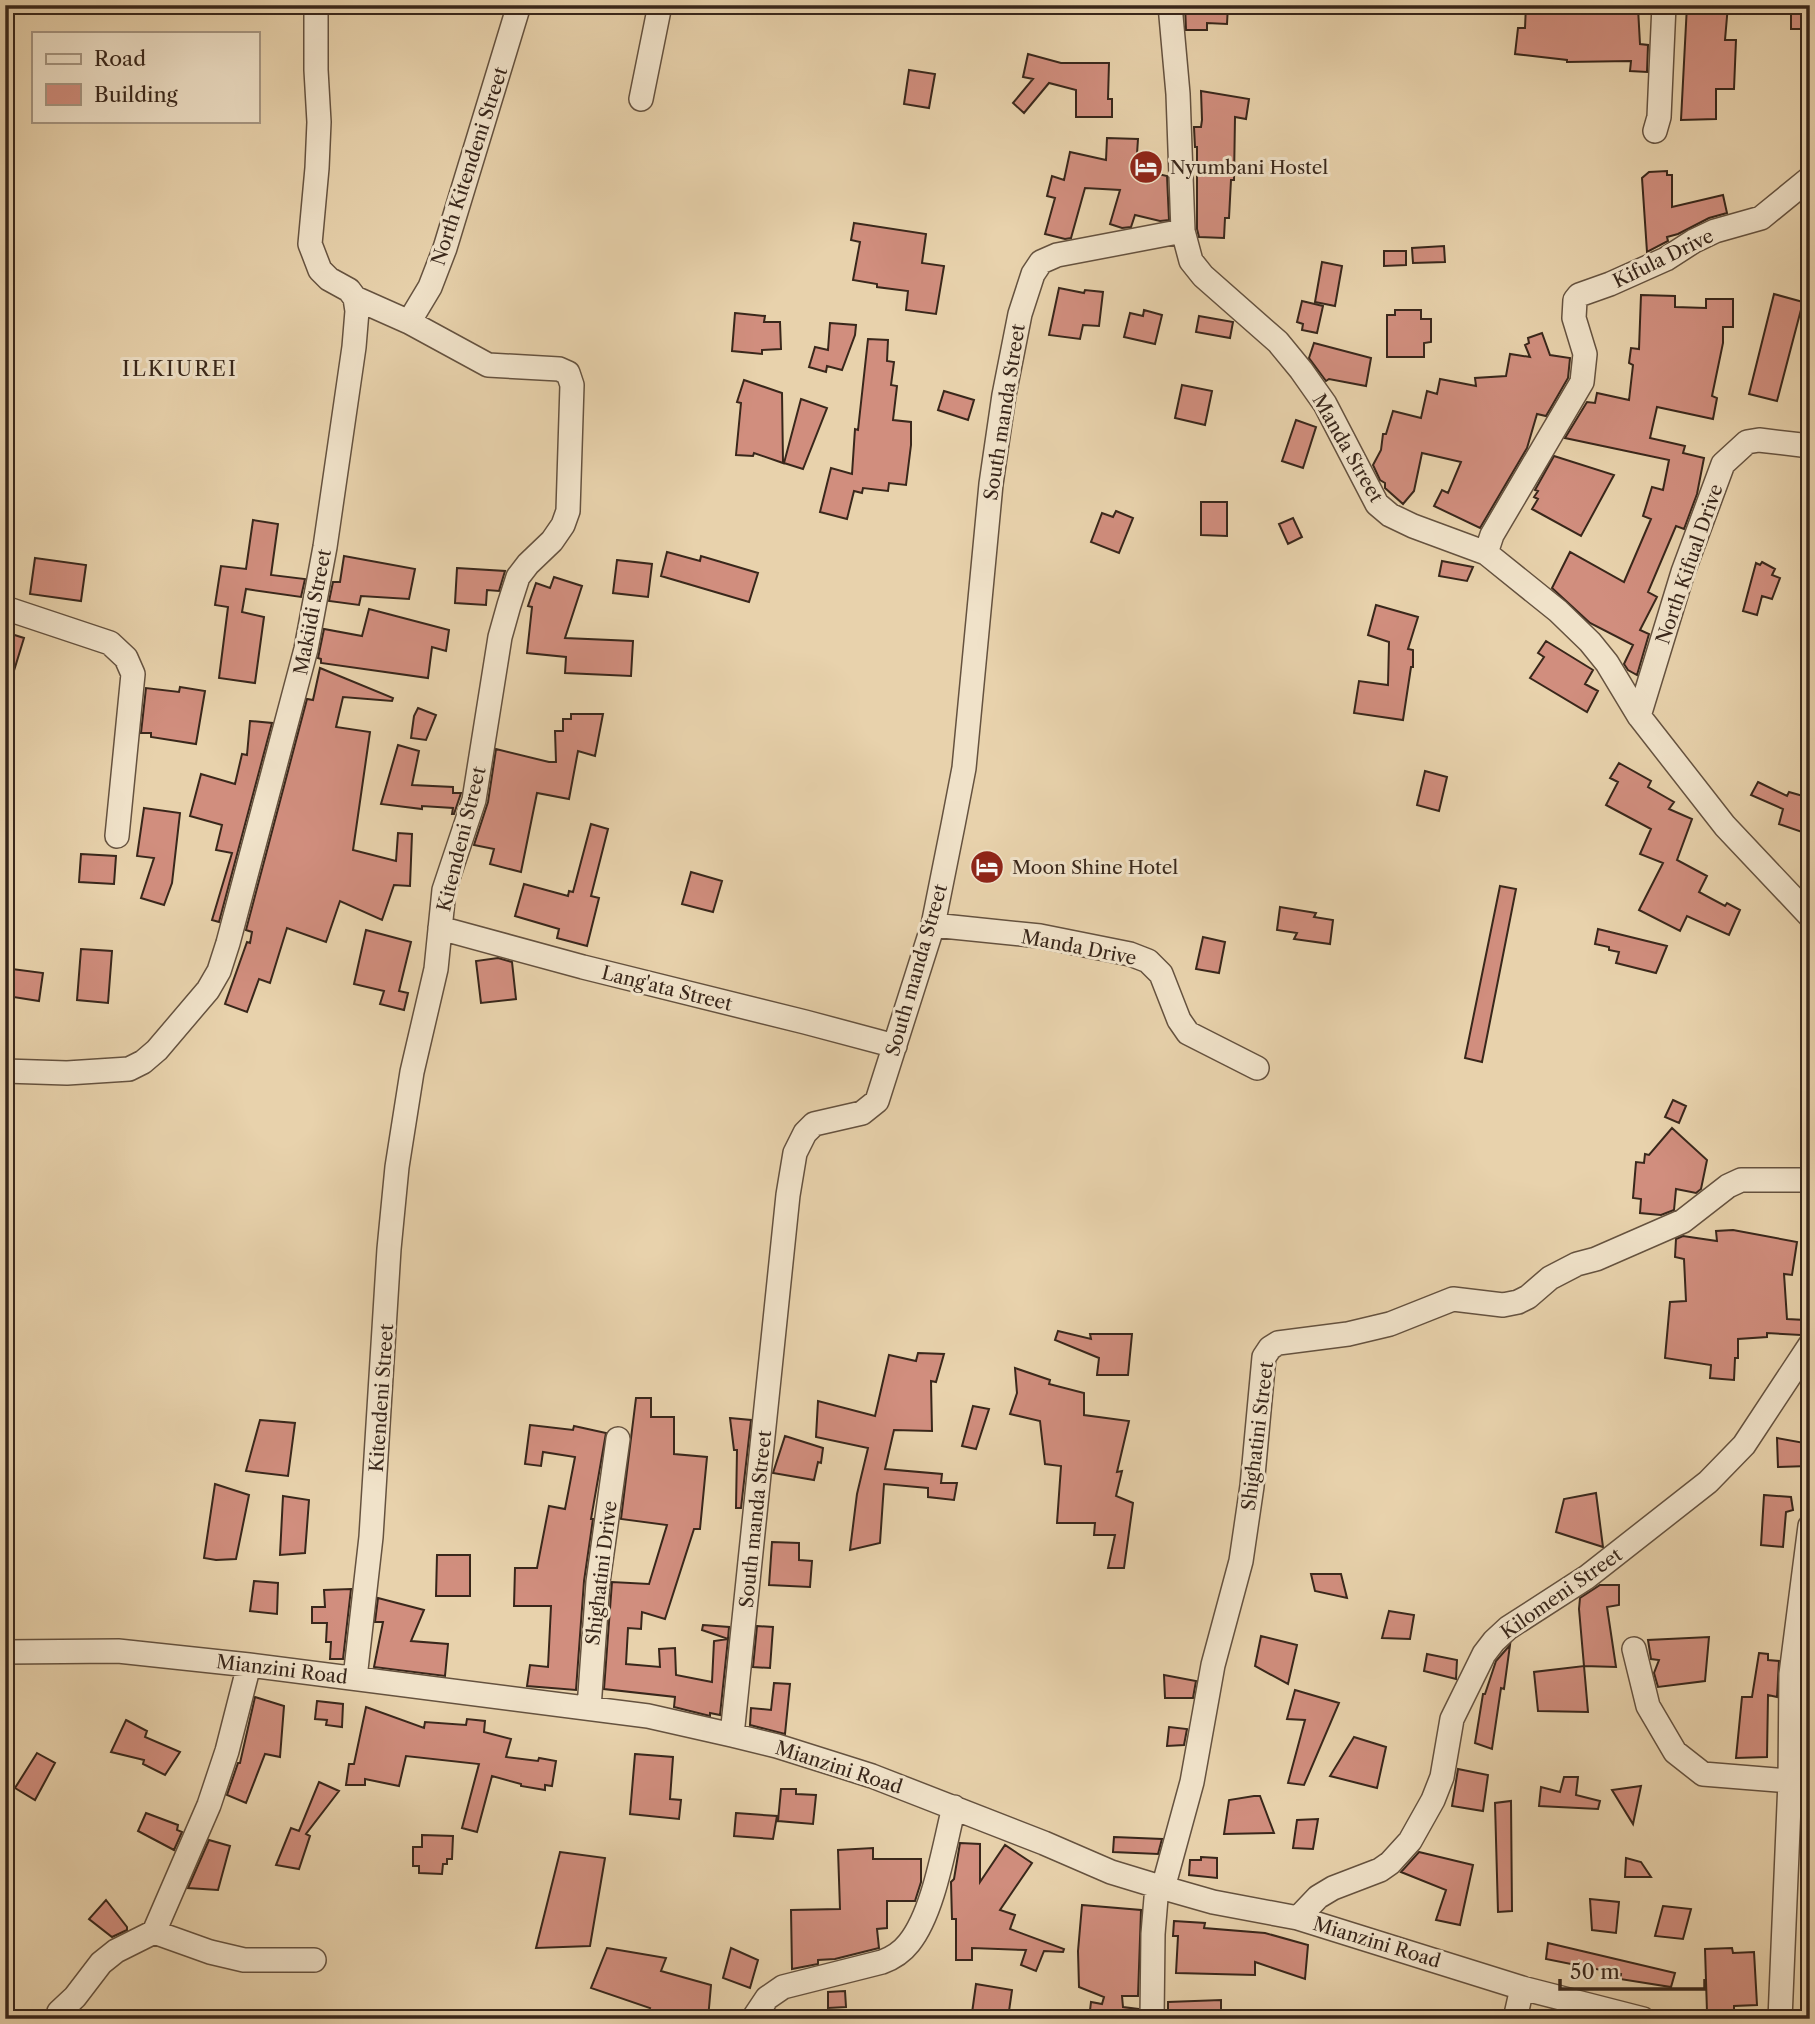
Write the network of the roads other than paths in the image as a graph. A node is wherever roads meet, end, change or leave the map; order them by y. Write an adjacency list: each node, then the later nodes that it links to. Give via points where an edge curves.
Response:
1 (316, 5): 10 (street, via 319,121 310,244 320,270)
2 (519, 5): 11 (street, North Kitendeni Street, via 445,248)
3 (660, 5): 6 (street)
4 (1170, 5): 9 (street, Manda Street)
5 (1664, 5): 7 (street)
6 (641, 99)
7 (1655, 131)
8 (1809, 178): 13 (street, Kifula Drive, via 1761,218 1715,231 1666,259 1579,295 1574,318 1585,354 1582,382 1492,535)
9 (1183, 232): 13 (street, Manda Street, via 1191,261 1203,276 1278,342 1301,370 1325,404 1377,504 1413,526); 18 (street, South manda Street, via 1057,256 1041,262 1033,274 1004,394 983,551 964,768)
10 (355, 298): 11 (street, Kitendeni Street); 22 (street, Makiidi Street, via 354,347 306,649 219,971 157,1050 129,1069)
11 (409, 323): 19 (street, Kitendeni Street, via 488,365 559,369 568,373 572,385 568,511 552,541 518,577 509,605 474,800 444,890)
12 (1810, 446): 15 (street, North Kifual Drive, via 1747,442 1723,464)
13 (1486, 553): 15 (street, Manda Street, via 1590,642)
14 (5, 608): 16 (street, via 110,643 126,658 133,674)
15 (1639, 716): 17 (street, Manda Street, via 1725,826)
16 (117, 835)
17 (1810, 916)
18 (933, 925): 20 (street, South manda Street); 21 (street, Manda Drive, via 1040,936 1148,961 1161,974 1178,1020 1188,1033)
19 (440, 928): 20 (street, Lang'ata Street); 30 (street, Kitendeni Street, via 397,1167 371,1537)
20 (895, 1046): 32 (street, South manda Street, via 880,1094 871,1107 814,1124 795,1153)
21 (1257, 1068)
22 (5, 1071)
23 (1810, 1180): 35 (street, Shighatini Street, via 1741,1180 1683,1221 1577,1264 1518,1302 1503,1306 1453,1300 1390,1324 1270,1348 1264,1357 1241,1561 1213,1665 1192,1782)
24 (1810, 1345): 36 (street, Kilomeni Street, via 1744,1445 1707,1482 1587,1577 1494,1641 1452,1718 1442,1777 1410,1840 1380,1870 1333,1888)
25 (618, 1439): 31 (street, Shighatini Drive, via 598,1582)
26 (1810, 1526): 33 (street, via 1791,1674)
27 (1634, 1649): 33 (street, via 1648,1706 1675,1752 1703,1774)
28 (5, 1652): 29 (street, Mianzini Road, via 118,1651)
29 (248, 1665): 30 (street, Mianzini Road); 37 (street, via 209,1805)
30 (355, 1678): 31 (street, Mianzini Road)
31 (589, 1708): 32 (street, Mianzini Road)
32 (732, 1735): 34 (street, Mianzini Road, via 872,1776)
33 (1790, 1781): 45 (street)
34 (954, 1807): 35 (street, Mianzini Road, via 1111,1872); 41 (street, via 927,1906 907,1946 882,1962 783,1987 767,1998)
35 (1160, 1887): 36 (street, Mianzini Road); 42 (street, via 1153,1934)
36 (1298, 1918): 39 (street, Mianzini Road)
37 (154, 1932): 38 (street, via 244,1960); 40 (street, via 101,1963)
38 (314, 1960)
39 (1521, 1988): 43 (street); 44 (street, Mianzini Road)
40 (59, 2012)
41 (753, 2019)
42 (1152, 2019)
43 (1515, 2019)
44 (1643, 2019)
45 (1780, 2019)

